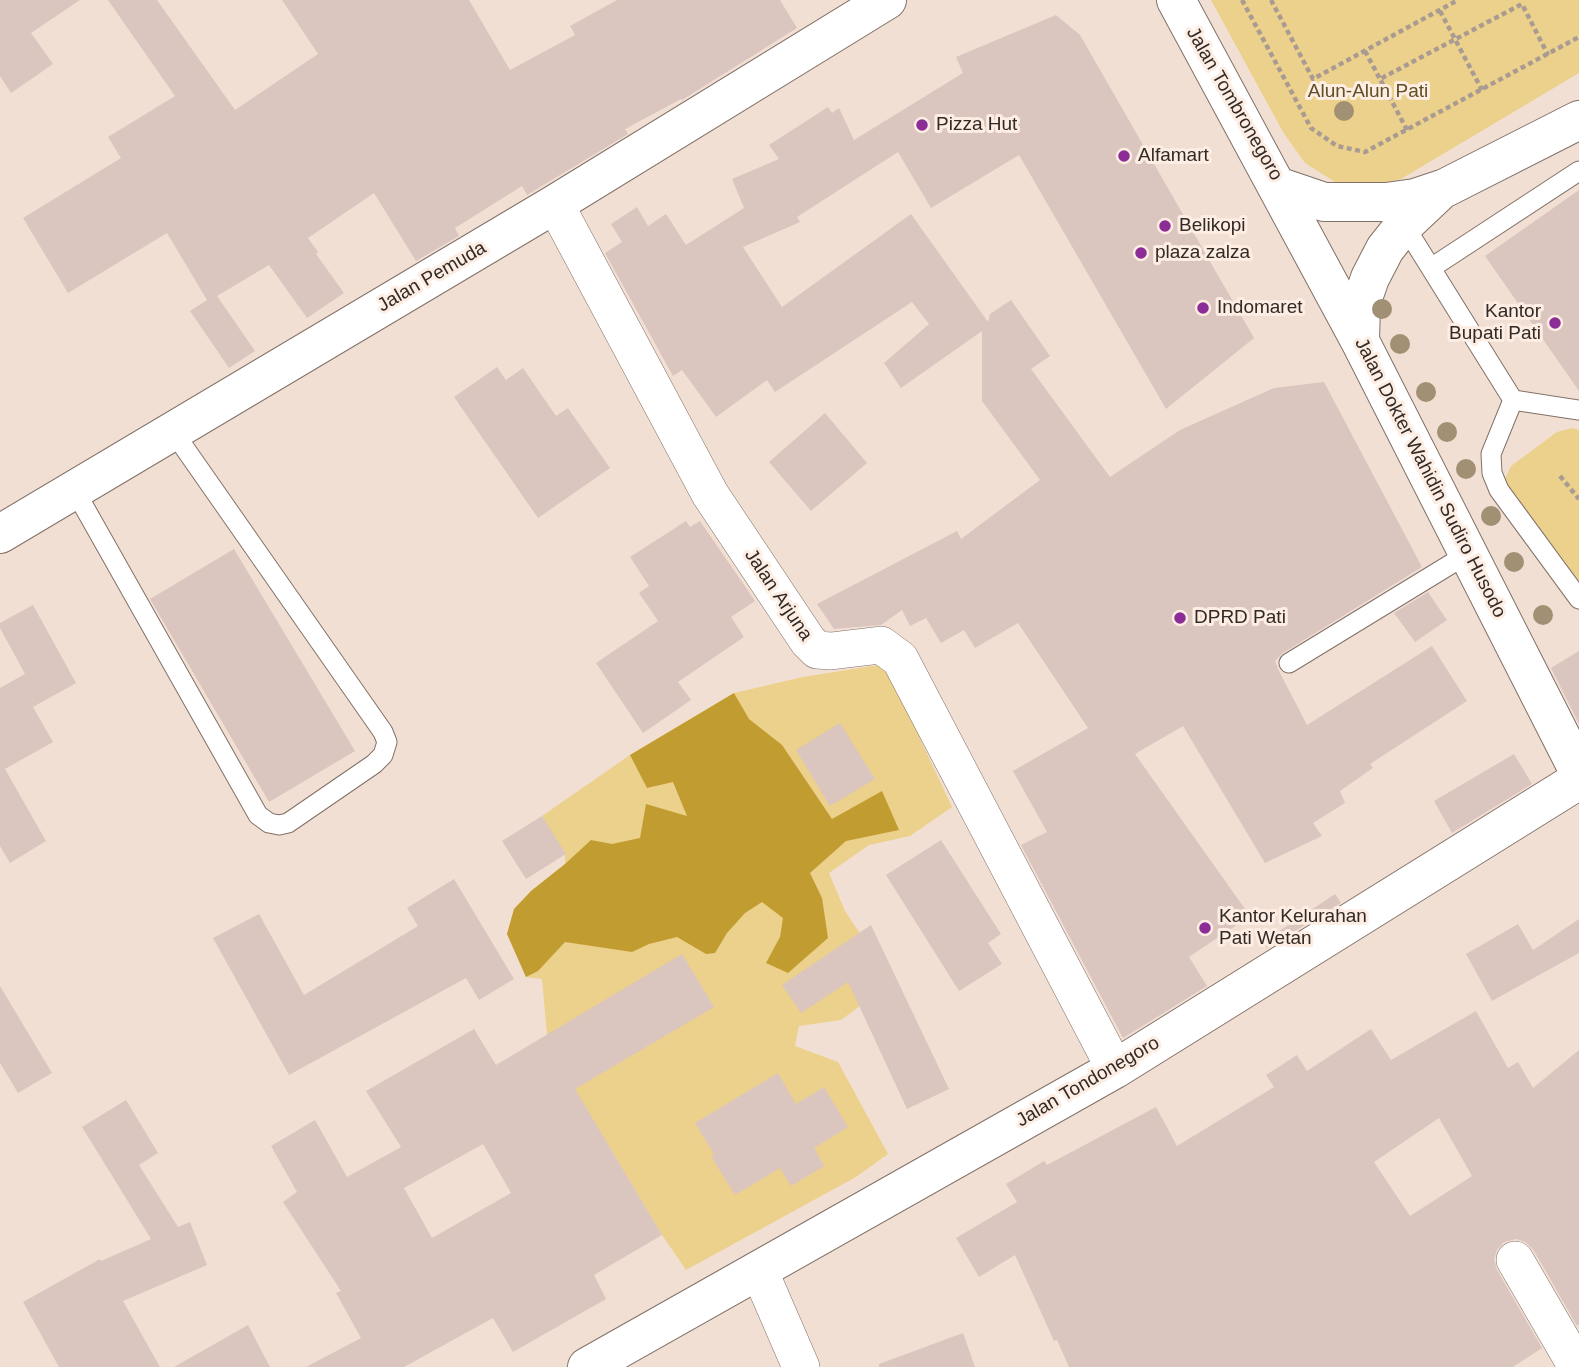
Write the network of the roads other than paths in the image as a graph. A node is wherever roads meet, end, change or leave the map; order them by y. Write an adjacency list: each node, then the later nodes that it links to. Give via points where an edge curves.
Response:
1 (911, 0): 4 (main road, Jalan Pemuda)
2 (1157, 0): 5 (main road)
3 (1176, 0): 5 (main road, Jalan Tombronegoro)
4 (875, 8): 10 (main road, Jalan Pemuda)
5 (1199, 44): 8 (main road, Jalan Tombronegoro)
6 (1579, 120): 9 (main road, Jalan Tombronegoro)
7 (1579, 171): 12 (lane)
8 (1277, 186): 9 (main road, Jalan Tombronegoro, via 1324,202 1352,203 1415,198); 13 (main road, Jalan Dokter Wahidin Sudiro Husodo)
9 (1444, 188): 11 (main road)
10 (555, 204): 16 (main road, Jalan Pemuda); 24 (street, Jalan Arjuna, via 710,494 808,640 817,650 831,652 881,645 900,659)
11 (1404, 225): 12 (lane); 13 (main road, via 1370,278 1362,304)
12 (1431, 268): 14 (lane)
13 (1360, 341): 19 (main road, Jalan Dokter Wahidin Sudiro Husodo)
14 (1513, 400): 15 (lane); 20 (lane, via 1491,454 1492,473 1499,490)
15 (1579, 410)
16 (172, 430): 17 (main road, Jalan Pemuda); 17 (lane, via 387,742 374,764 288,823 279,825 258,815)
17 (74, 489): 18 (main road, Jalan Pemuda)
18 (0, 534)
19 (1469, 553): 21 (lane); 22 (main road, Jalan Dokter Wahidin Sudiro Husodo)
20 (1579, 599)
21 (1289, 663)
22 (1579, 772)
23 (1579, 780): 24 (main road, Jalan Tondonegoro)
24 (1115, 1069): 26 (main road, Jalan Tondonegoro)
25 (1515, 1260): 29 (street)
26 (759, 1270): 27 (main road, Jalan Tondonegoro); 28 (street)
27 (587, 1367)
28 (801, 1367)
29 (1577, 1367)

